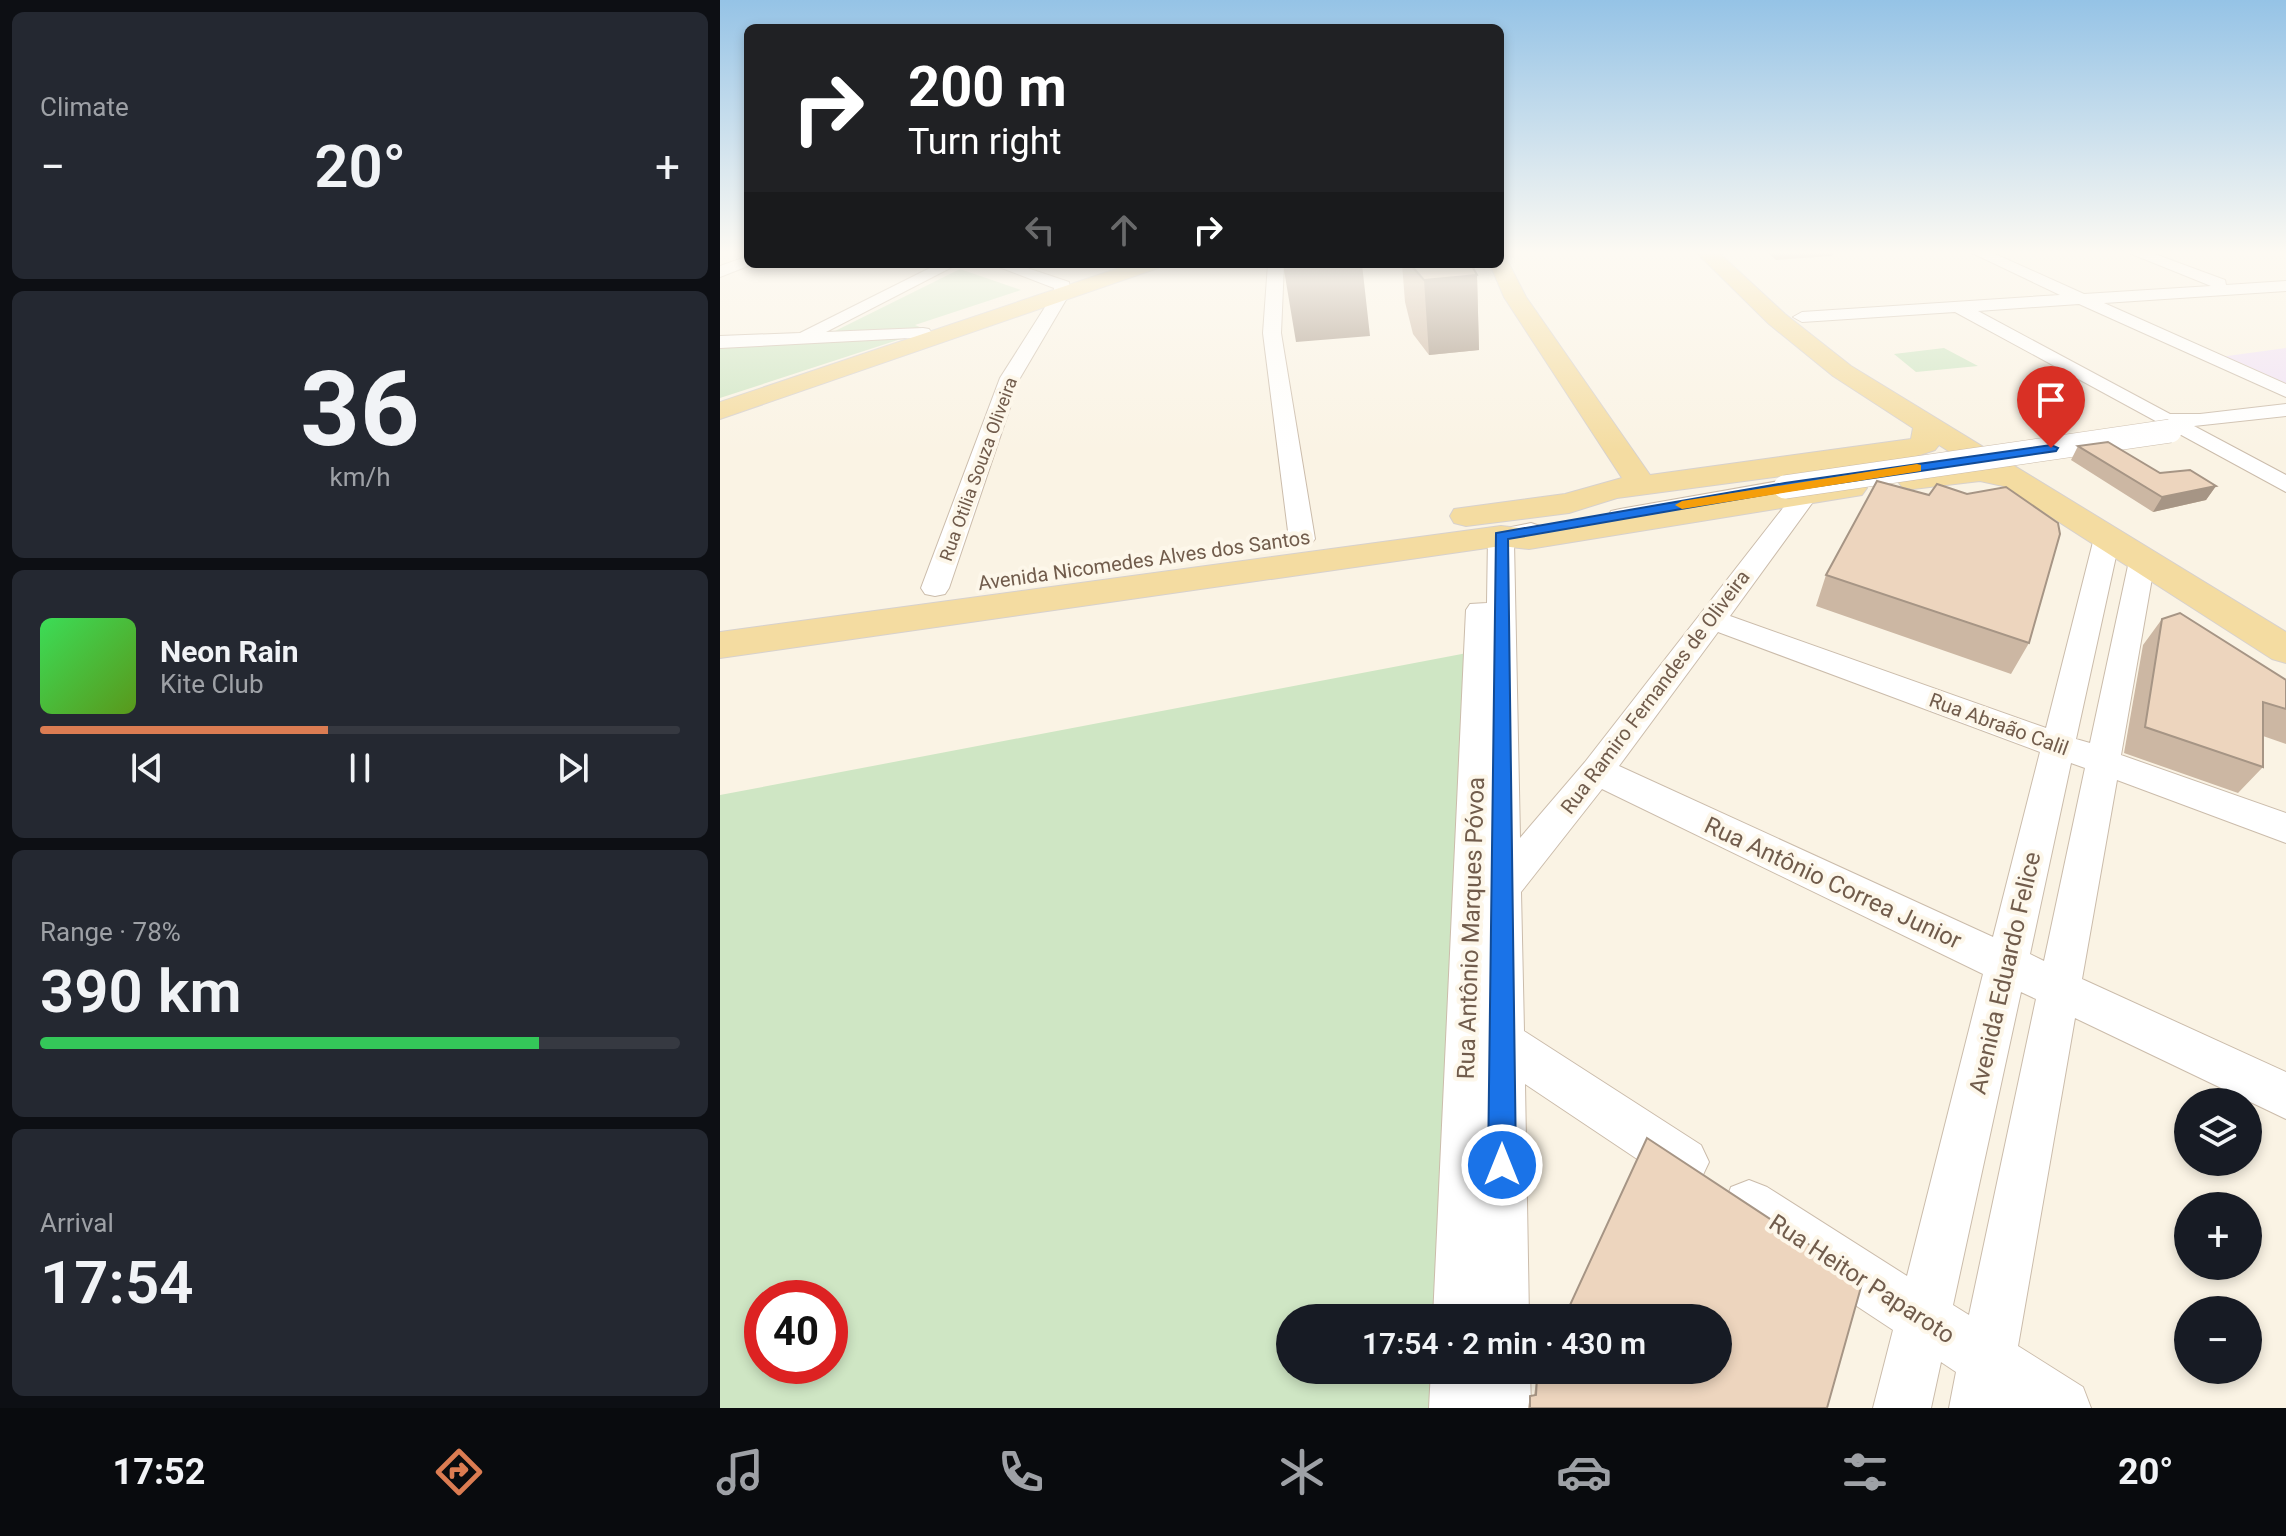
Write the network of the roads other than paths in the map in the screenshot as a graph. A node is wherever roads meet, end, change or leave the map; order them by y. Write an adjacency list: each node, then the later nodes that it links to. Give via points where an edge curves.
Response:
1 (838, 319): 13 (street)
2 (968, 319): 12 (main road)
3 (979, 319): 19 (main road)
4 (1045, 319): 33 (street, Rua Otilia Souza Oliveira, via 1010,378)
5 (1273, 319): 31 (street)
6 (1518, 319): 15 (main road)
7 (1525, 319): 15 (main road)
8 (1777, 319): 21 (main road, via 1842,371)
9 (1804, 319): 36 (main road, via 1866,367)
10 (1981, 319): 20 (street)
11 (2126, 319): 16 (street)
12 (923, 333): 13 (street); 17 (main road)
13 (795, 340): 14 (street)
14 (720, 342)
15 (1540, 351): 27 (main road, via 1568,413)
16 (2286, 391)
17 (720, 401)
18 (2286, 410): 20 (street, Avenida Nicomedes Alves dos Santos)
19 (720, 411)
20 (2173, 424): 25 (street); 26 (street, Avenida Nicomedes Alves dos Santos, bridge)
21 (1928, 425): 22 (main road, Avenida Nicomedes Alves dos Santos, via 1921,447); 23 (main road)
22 (1876, 454): 24 (main road, via 1912,465 1915,472); 27 (main road, Avenida Nicomedes Alves dos Santos)
23 (2014, 479): 24 (main road, Avenida Nicomedes Alves dos Santos, via 1967,472); 30 (main road)
24 (1904, 481): 26 (main road, Avenida Nicomedes Alves dos Santos)
25 (2286, 485)
26 (1788, 486): 28 (street, Avenida Nicomedes Alves dos Santos); 29 (main road, Avenida Nicomedes Alves dos Santos, via 1529,539); 35 (street, Rua Ramiro Fernandes de Oliveira)
27 (1627, 487): 28 (main road, Avenida Nicomedes Alves dos Santos)
28 (1569, 503): 31 (main road, Avenida Nicomedes Alves dos Santos)
29 (1491, 538): 39 (main road, Avenida Nicomedes Alves dos Santos); 45 (street, Rua Antônio Marques Póvoa); 46 (street, Rua Antônio Marques Póvoa)
30 (2107, 538): 32 (main road); 37 (street, Avenida Eduardo Felice)
31 (1302, 539): 33 (main road, Avenida Nicomedes Alves dos Santos)
32 (2142, 561): 38 (street); 40 (main road)
33 (935, 588): 34 (main road, Avenida Nicomedes Alves dos Santos)
34 (720, 617)
35 (1711, 619): 41 (street, Rua Abraão Calil); 43 (street, Rua Ramiro Fernandes de Oliveira)
36 (2286, 621)
37 (2086, 630): 38 (street); 41 (street, Avenida Eduardo Felice)
38 (2127, 644): 42 (street)
39 (720, 645)
40 (2286, 650)
41 (2058, 746): 42 (street, Rua Abraão Calil); 47 (street, Avenida Eduardo Felice)
42 (2104, 763): 44 (street, Rua Abraão Calil); 48 (street)
43 (1597, 771): 46 (street, Rua Ramiro Fernandes de Oliveira); 47 (street, Rua Antônio Correa Junior)
44 (2286, 828)
45 (1473, 852): 46 (street, via 1488,861); 51 (street, Rua Antônio Marques Póvoa)
46 (1502, 887): 49 (street, Rua Antônio Marques Póvoa)
47 (2006, 965): 48 (street, Rua Antônio Correa Junior); 53 (street, Avenida Eduardo Felice)
48 (2060, 990): 50 (street, Rua Antônio Correa Junior); 56 (street)
49 (1502, 1043): 52 (street, Rua Antônio Marques Póvoa); 53 (street, Rua Heitor Paparoto)
50 (2286, 1096)
51 (1460, 1304)
52 (1502, 1304)
53 (1923, 1320): 56 (street, Rua Heitor Paparoto); 59 (street, Avenida Eduardo Felice)
54 (1459, 1384): 57 (street)
55 (1502, 1384): 58 (street)
56 (1983, 1384): 60 (street, Rua Heitor Paparoto)
57 (1458, 1408)
58 (1502, 1408)
59 (1902, 1408)
60 (2062, 1408)

